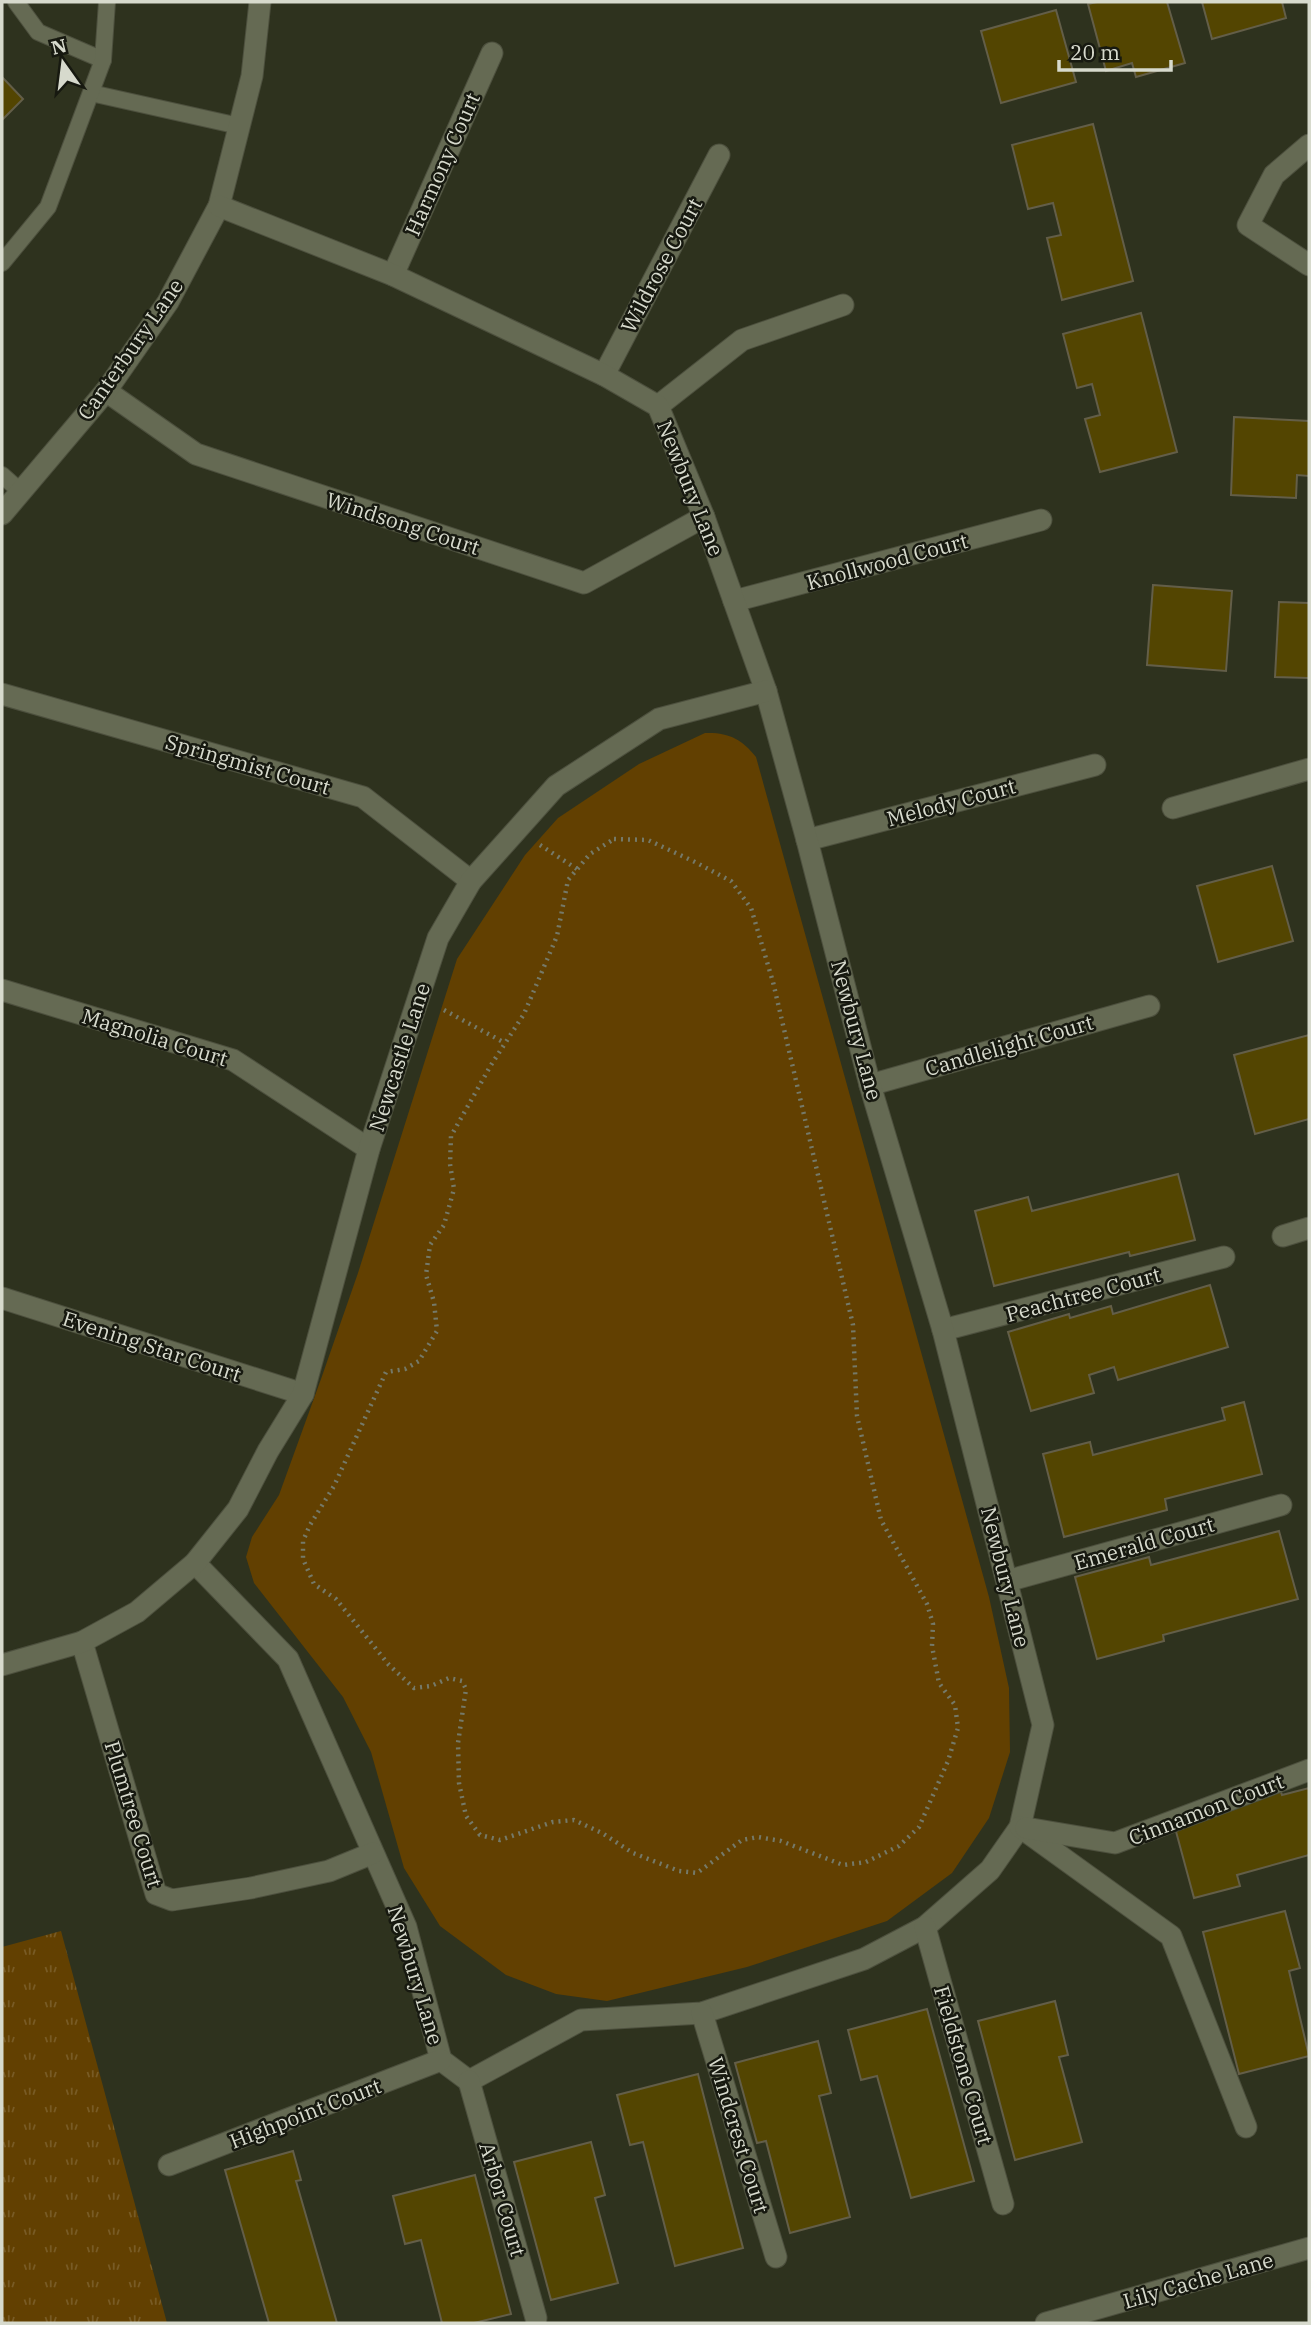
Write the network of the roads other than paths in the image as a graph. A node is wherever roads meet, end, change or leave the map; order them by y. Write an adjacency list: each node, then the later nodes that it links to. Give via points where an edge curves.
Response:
1 (16, 2): 5 (lane, via 38,32)
2 (107, 2): 5 (lane)
3 (260, 2): 7 (street, Canterbury Lane, via 252,76)
4 (492, 53): 13 (street, Harmony Court)
5 (103, 60): 6 (lane)
6 (91, 93): 7 (lane); 11 (lane, via 48,207)
7 (239, 126): 10 (street, Canterbury Lane)
8 (1309, 145): 12 (street, via 1274,175 1248,225)
9 (719, 155): 15 (street, Wildrose Court)
10 (219, 206): 13 (street, Newbury Lane); 16 (street, Canterbury Lane, via 168,302)
11 (2, 263)
12 (1309, 265)
13 (393, 275): 15 (street, Newbury Lane)
14 (843, 305): 17 (street, via 742,340)
15 (604, 375): 17 (street, Newbury Lane)
16 (106, 391): 19 (street, Canterbury Lane); 21 (street, Windsong Court, via 196,454 584,583)
17 (658, 406): 21 (street, Newbury Lane)
18 (2, 475): 19 (lane)
19 (20, 492): 20 (street, Canterbury Lane)
20 (2, 514)
21 (704, 517): 23 (street, Newbury Lane)
22 (1041, 520): 23 (street, Knollwood Court)
23 (734, 601): 24 (street, Newbury Lane)
24 (766, 691): 29 (street, Newbury Lane); 30 (street, Newcastle Lane, via 659,719 556,786)
25 (2, 694): 30 (street, Springmist Court, via 363,797)
26 (1095, 765): 29 (street, Melody Court)
27 (1309, 769): 28 (street)
28 (1173, 808)
29 (807, 840): 33 (street, Newbury Lane)
30 (471, 881): 34 (street, Newcastle Lane, via 438,938)
31 (2, 990): 34 (street, Magnolia Court, via 233,1060)
32 (1149, 1006): 33 (street, Candlelight Court)
33 (870, 1085): 39 (street, Newbury Lane)
34 (369, 1149): 40 (street, Newcastle Lane)
35 (1309, 1228): 36 (street)
36 (1283, 1237)
37 (1224, 1257): 39 (street, Peachtree Court)
38 (2, 1298): 40 (street, Evening Star Court)
39 (943, 1330): 43 (street, Newbury Lane)
40 (303, 1394): 42 (street, Newcastle Lane, via 238,1509)
41 (1281, 1505): 43 (street, Emerald Court)
42 (195, 1563): 44 (street, via 137,1612); 48 (street, Newbury Lane, via 288,1659)
43 (1007, 1581): 47 (street, Newbury Lane, via 1043,1725)
44 (82, 1642): 45 (street); 48 (street, Plumtree Court, via 156,1894 172,1900 262,1886 329,1871)
45 (2, 1665)
46 (1309, 1770): 47 (street, Cinnamon Court, via 1115,1843)
47 (1020, 1827): 49 (street, Newbury Lane, via 990,1870); 53 (street, via 1171,1936)
48 (373, 1853): 51 (street, Newbury Lane, via 406,1927)
49 (925, 1927): 50 (street, Newbury Lane, via 864,1959); 55 (street, Fieldstone Court)
50 (702, 2013): 52 (street, Newbury Lane, via 581,2020); 57 (street, Windcrest Court)
51 (441, 2060): 52 (street, Newbury Lane); 54 (street, Highpoint Court)
52 (469, 2081): 58 (street, Arbor Court)
53 (1246, 2127)
54 (169, 2165)
55 (1003, 2204)
56 (1309, 2248): 59 (street, Lily Cache Lane)
57 (776, 2257)
58 (536, 2318)
59 (1046, 2323)

